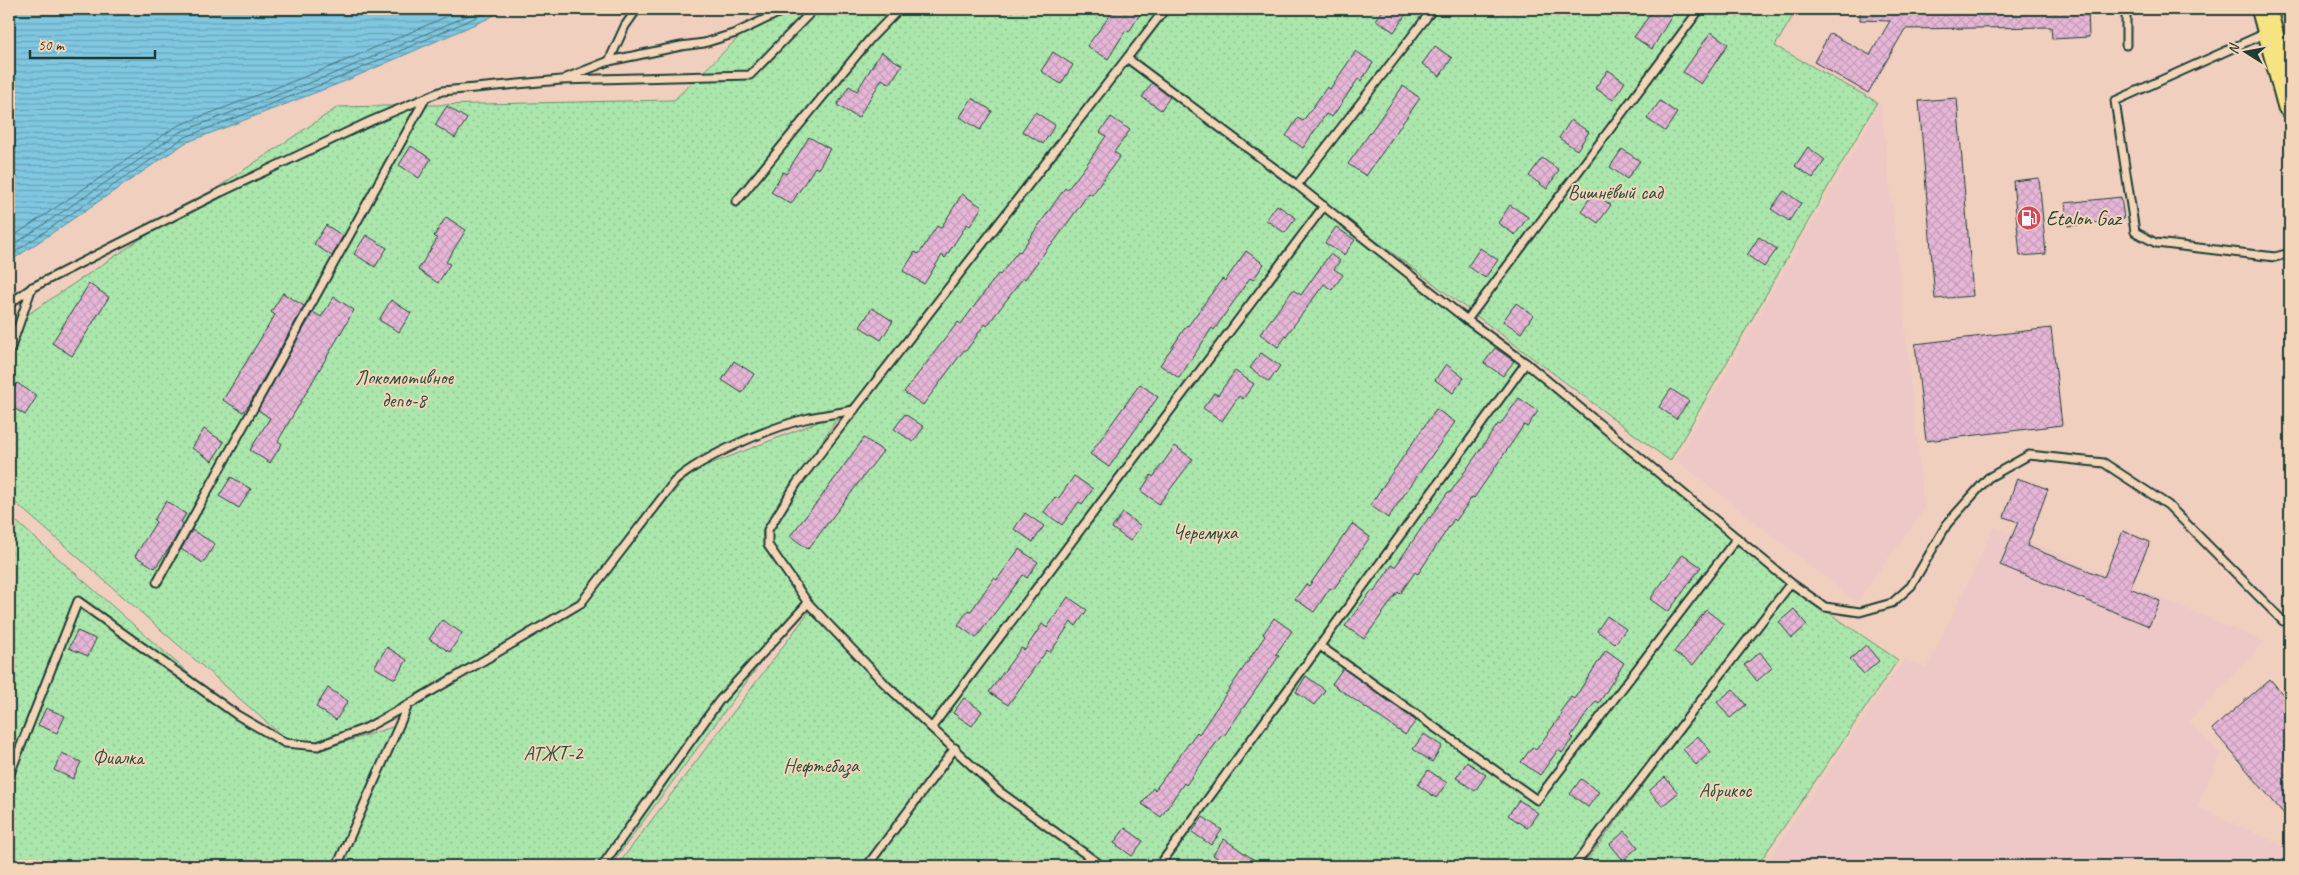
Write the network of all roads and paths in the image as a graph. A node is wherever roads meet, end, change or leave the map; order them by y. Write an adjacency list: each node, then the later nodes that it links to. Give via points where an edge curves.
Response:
1 (637, 9): 13 (lane, via 625,26)
2 (782, 9): 13 (lane, via 736,33 704,43)
3 (814, 9): 14 (lane, via 750,76)
4 (899, 9): 18 (lane, via 870,39)
5 (1165, 9): 12 (lane)
6 (1433, 9): 17 (lane)
7 (1700, 9): 23 (lane)
8 (2126, 9): 11 (lane)
9 (2264, 9): 10 (highway)
10 (2269, 32): 16 (highway); 20 (lane, via 2115,101 2135,232 2156,243 2274,257)
11 (2126, 45)
12 (1128, 59): 17 (lane); 26 (lane)
13 (609, 61): 14 (lane)
14 (561, 80): 15 (lane, via 442,91)
15 (425, 98): 21 (lane, via 221,192); 28 (lane)
16 (2290, 105)
17 (1297, 185): 19 (lane)
18 (736, 202)
19 (1324, 206): 23 (lane); 34 (lane)
20 (2290, 253)
21 (33, 287): 22 (lane); 24 (lane)
22 (9, 304)
23 (1467, 320): 25 (lane)
24 (9, 353)
25 (1526, 363): 27 (lane); 32 (lane)
26 (854, 410): 30 (lane, via 797,483 768,530 768,545); 33 (lane, via 808,419 765,433 690,467 675,481 581,603)
27 (1737, 538): 29 (lane); 32 (lane, via 1537,800)
28 (157, 582)
29 (1790, 583): 31 (lane, via 1825,607 1860,612 1892,603 1911,586 1947,524 1988,478 2029,455 2104,463 2168,505); 42 (lane)
30 (808, 603): 34 (lane, via 887,686); 38 (lane, via 719,701)
31 (2283, 621)
32 (1320, 646): 41 (lane)
33 (408, 705): 36 (lane, via 366,728 318,746 285,743 237,715 78,601); 37 (lane)
34 (932, 727): 35 (lane)
35 (955, 748): 39 (lane); 40 (lane, via 1000,792)
36 (9, 776)
37 (337, 866)
38 (602, 866)
39 (867, 866)
40 (1102, 866)
41 (1159, 866)
42 (1574, 866)

